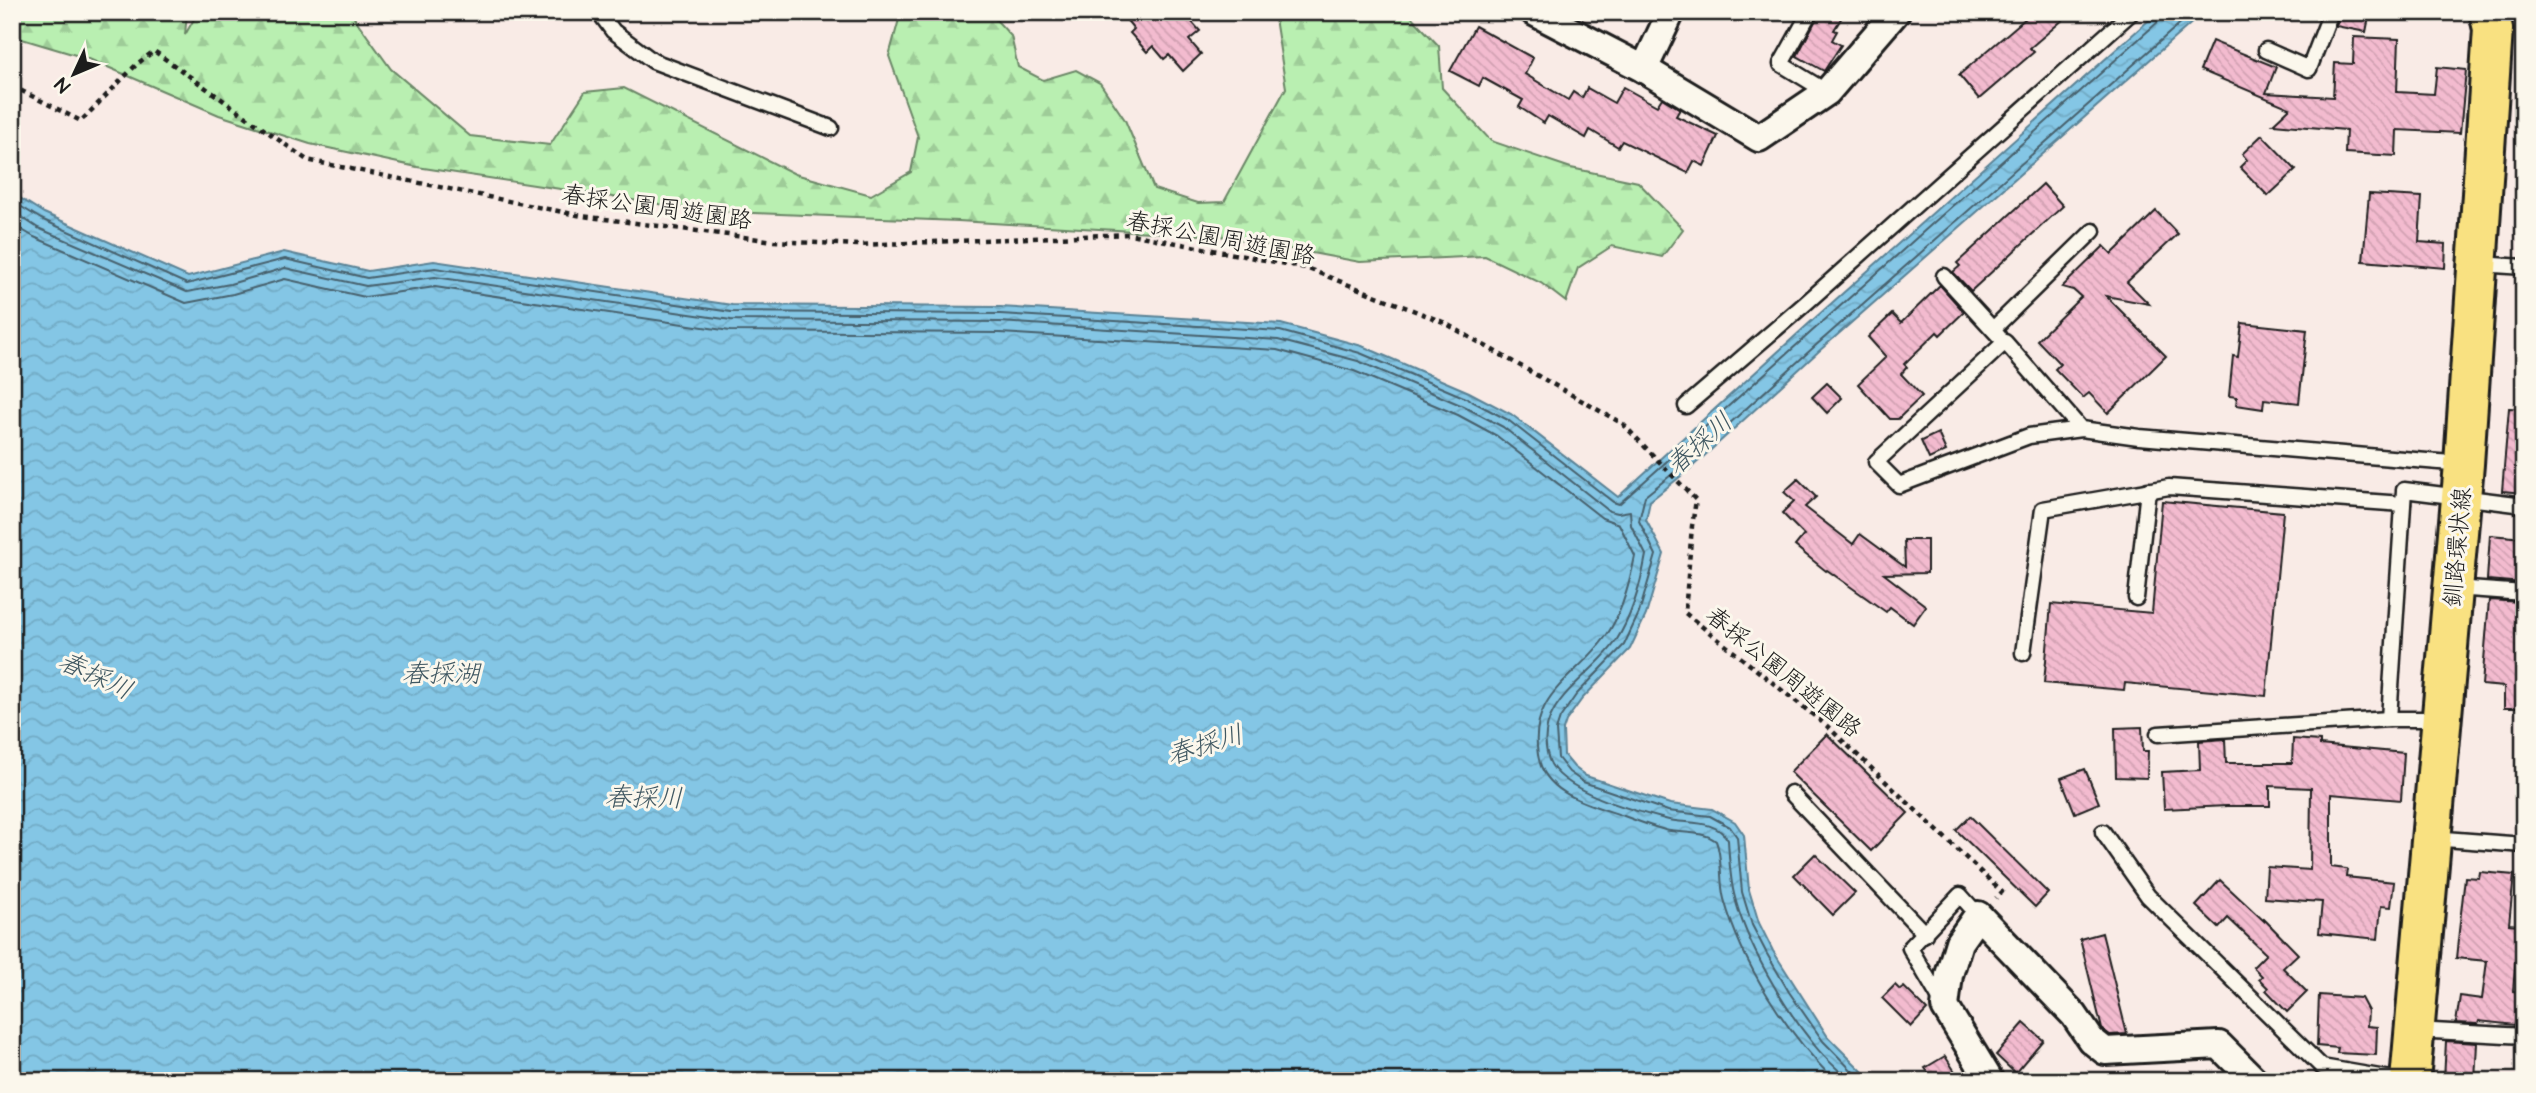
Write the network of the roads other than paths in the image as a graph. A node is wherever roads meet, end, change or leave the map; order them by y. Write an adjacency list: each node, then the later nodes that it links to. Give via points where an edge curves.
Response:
1 (599, 12): 12 (lane, via 612,31 653,61)
2 (1534, 12): 10 (street)
3 (1671, 12): 10 (street)
4 (1810, 12): 11 (lane, via 1781,64)
5 (1896, 12): 11 (street)
6 (2132, 12): 19 (lane)
7 (2331, 12): 9 (lane, via 2309,69)
8 (2489, 12): 14 (main road, 釧路環状線, via 2493,29)
9 (2266, 50)
10 (1644, 69): 11 (street, via 1759,138)
11 (1827, 92)
12 (831, 128)
13 (2093, 231): 17 (lane)
14 (2479, 264): 15 (lane); 21 (main road, 釧路環状線)
15 (2524, 267)
16 (1944, 276): 17 (lane)
17 (1993, 329): 18 (lane)
18 (2005, 342): 20 (lane); 20 (lane, via 1876,462 1899,485 2029,436)
19 (1686, 406)
20 (2081, 429): 21 (lane)
21 (2463, 480): 23 (lane, via 2404,490); 24 (lane); 25 (main road, 釧路環状線)
22 (2148, 490): 23 (lane, via 2169,487); 27 (lane); 28 (lane, via 2043,509)
23 (2403, 504): 29 (lane)
24 (2524, 505)
25 (2453, 588): 26 (lane); 30 (main road, 釧路環状線)
26 (2524, 593)
27 (2136, 598)
28 (2023, 653)
29 (2389, 719): 30 (lane); 31 (lane)
30 (2441, 719): 34 (main road, 釧路環状線)
31 (2158, 734)
32 (1791, 793): 37 (lane)
33 (2103, 832): 43 (lane, via 2148,896 2322,1068)
34 (2430, 838): 35 (lane); 39 (main road, 釧路環状線)
35 (2524, 845)
36 (1978, 915): 37 (lane, via 1960,895); 38 (street, via 1959,942); 42 (street, via 2105,1051 2219,1045)
37 (1925, 934): 38 (lane, via 1910,948)
38 (1945, 1007): 41 (street)
39 (2414, 1030): 40 (lane); 44 (main road, 釧路環状線)
40 (2524, 1036)
41 (1990, 1081)
42 (2255, 1081)
43 (2403, 1081)
44 (2410, 1081)

